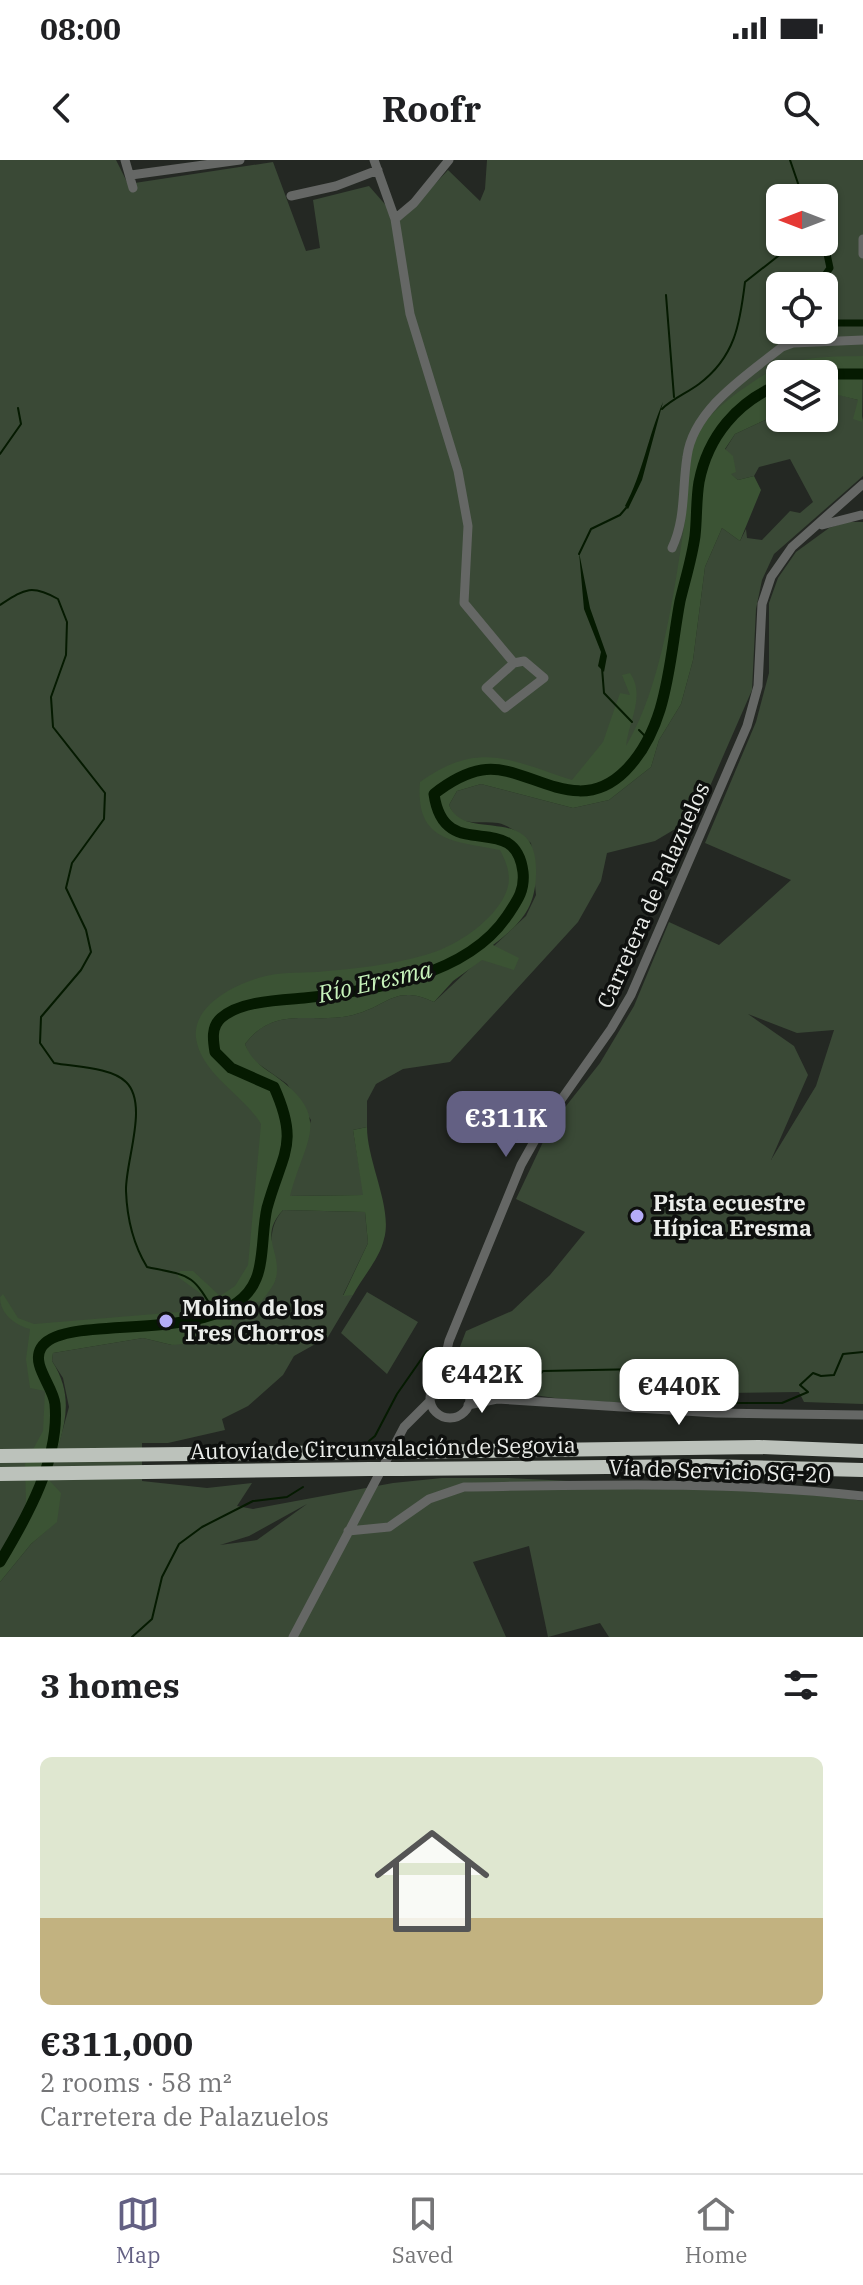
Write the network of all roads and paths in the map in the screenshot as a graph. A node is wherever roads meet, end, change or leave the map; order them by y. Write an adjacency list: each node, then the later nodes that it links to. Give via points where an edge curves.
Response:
1 (125, 160): 6 (street)
2 (240, 160): 4 (street)
3 (449, 160): 9 (street)
4 (222, 162): 6 (street)
5 (376, 165): 8 (street, via 336,186); 9 (street)
6 (131, 175): 7 (street)
7 (133, 188)
8 (291, 196)
9 (396, 223): 18 (street, via 410,314 458,471 468,526 464,603)
10 (863, 239): 11 (street)
11 (863, 254)
12 (863, 340): 17 (street, via 782,347 709,410 692,436 683,520)
13 (860, 487): 14 (street, Carretera de Palazuelos); 15 (street, via 857,503)
14 (841, 507): 15 (street); 16 (street, Carretera de Palazuelos)
15 (862, 514): 16 (street)
16 (815, 527): 19 (street, Carretera de Palazuelos, via 782,558 763,595 758,686 747,726 627,1002 521,1165)
17 (672, 548)
18 (514, 663): 18 (street, via 524,661 544,678 505,708 486,688)
19 (446, 1358): 20 (street); 21 (street, Carretera de Palazuelos)
20 (455, 1378): 21 (street); 22 (street)
21 (440, 1380): 24 (street)
22 (467, 1387): 23 (street); 25 (street)
23 (497, 1399): 25 (street); 27 (street, via 716,1413)
24 (430, 1401): 26 (street); 28 (street)
25 (468, 1405): 26 (street, via 455,1417)
26 (437, 1413): 28 (street)
27 (863, 1415)
28 (414, 1417): 34 (street)
29 (863, 1451): 30 (highway, Autovía de Circunvalación de Segovia, bridge, via 759,1447)
30 (0, 1456)
31 (863, 1470): 32 (highway, Autovía de Circunvalación de Segovia, bridge, via 730,1466)
32 (0, 1474)
33 (863, 1496): 34 (street, Vía de Servicio SG-20, via 710,1485 464,1487 429,1499 389,1527)
34 (348, 1531): 35 (street)
35 (293, 1637)

